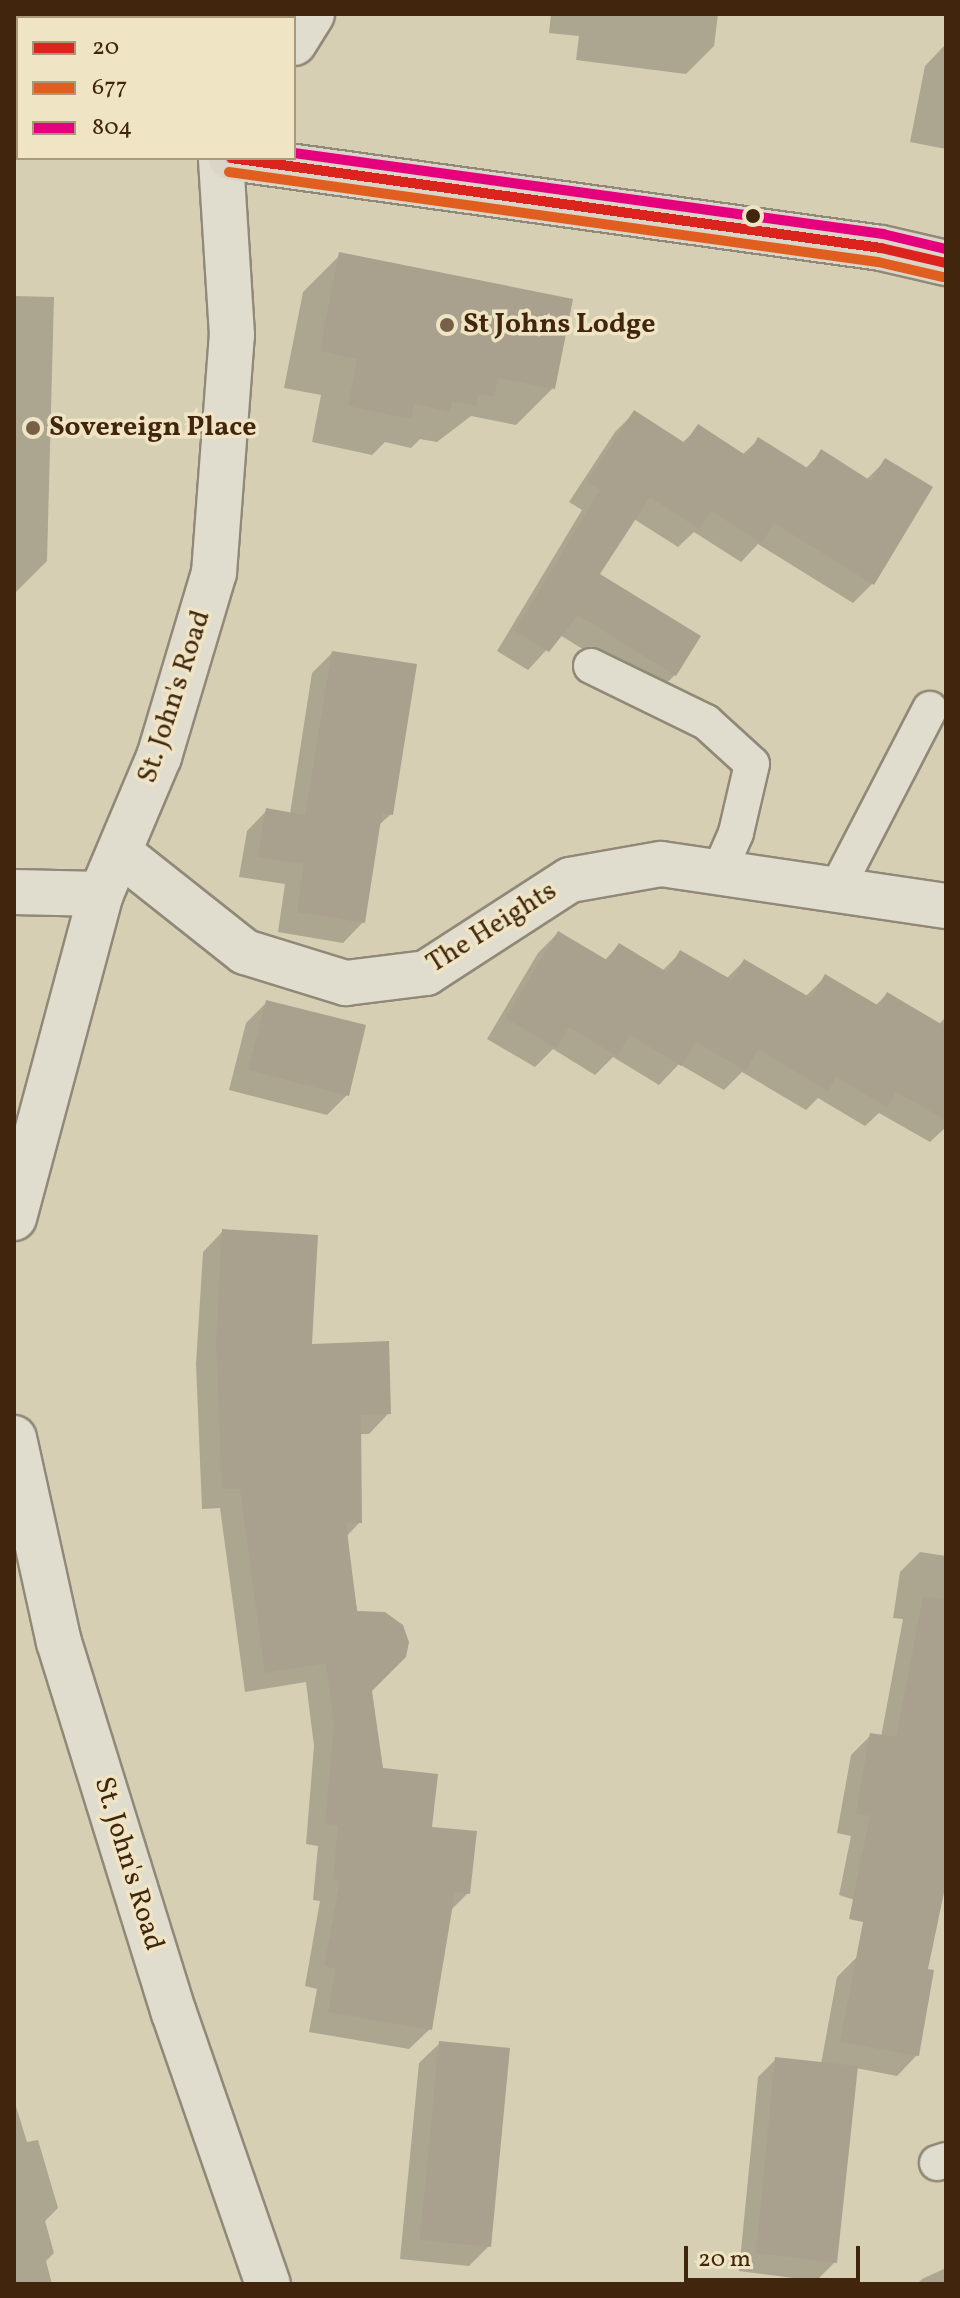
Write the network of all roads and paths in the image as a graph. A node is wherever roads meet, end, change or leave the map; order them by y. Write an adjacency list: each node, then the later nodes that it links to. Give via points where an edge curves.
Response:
1 (312, 14): 2 (street)
2 (296, 40)
3 (221, 160): 8 (street, St. John's Road, via 232,335 214,573 159,757)
4 (245, 160): 5 (main road, via 881,248)
5 (946, 263)
6 (591, 666): 9 (lane, via 706,722 752,764 736,833)
7 (930, 709): 10 (lane)
8 (120, 853): 9 (street, The Heights, via 245,952 346,983 426,973 570,880 661,864); 12 (street, St. John's Road)
9 (719, 872): 10 (street, The Heights)
10 (836, 890): 13 (street, The Heights)
11 (14, 892): 12 (street)
12 (101, 894): 14 (street, St. John's Road)
13 (946, 906)
14 (14, 1218)
15 (14, 1438): 16 (street, St. John's Road, via 59,1642 174,2013)
16 (268, 2284)

